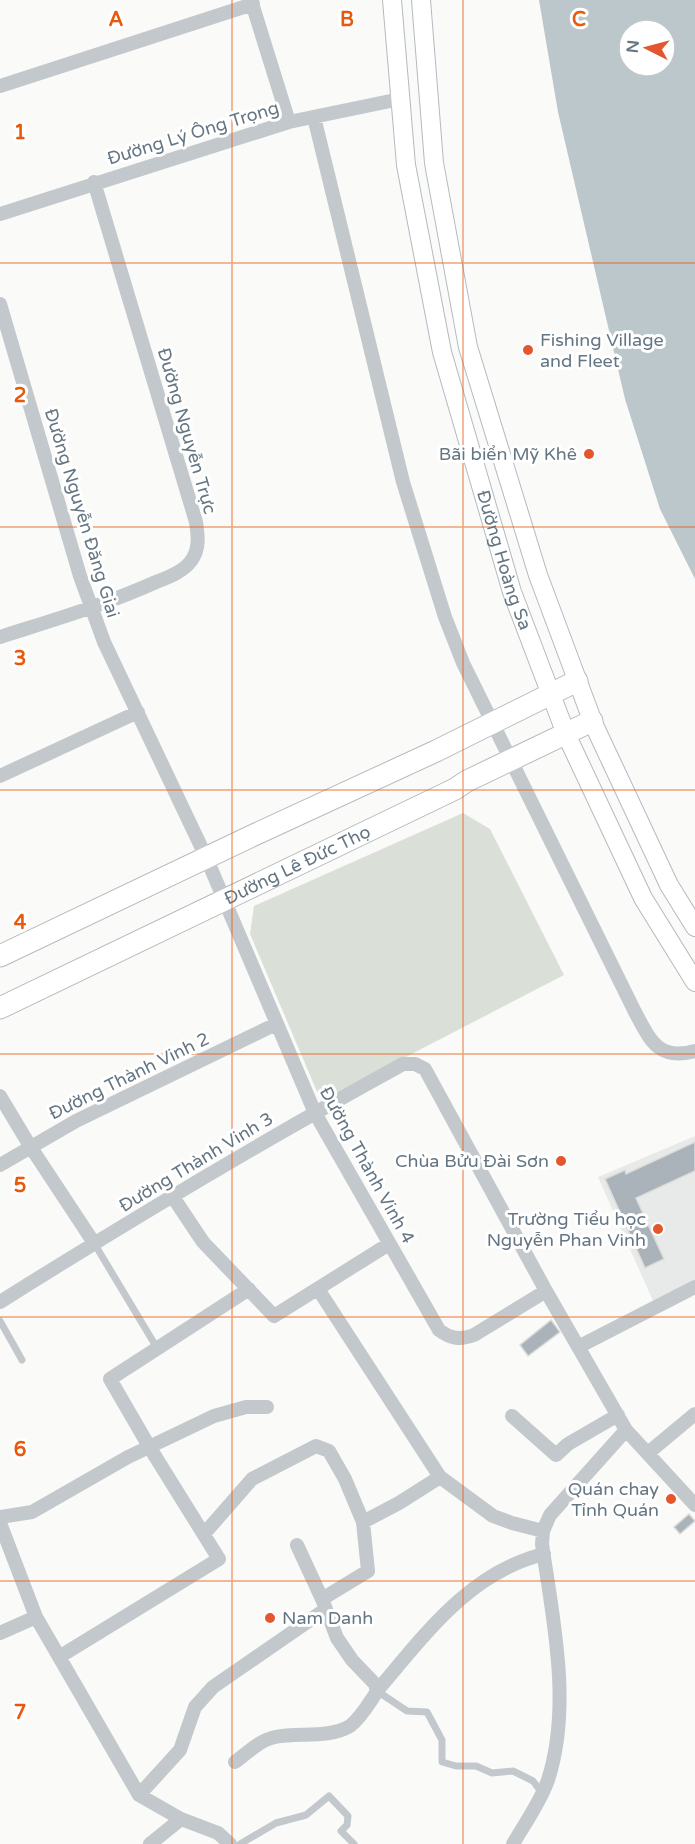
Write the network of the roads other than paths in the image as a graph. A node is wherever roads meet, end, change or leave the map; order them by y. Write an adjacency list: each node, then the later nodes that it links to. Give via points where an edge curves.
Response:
1 (392, 0): 6 (main road, Đường Hoàng Sa)
2 (421, 0): 5 (main road, Đường Hoàng Sa)
3 (252, 2): 4 (street); 8 (street)
4 (0, 86)
5 (428, 93): 6 (main road); 14 (main road, Đường Hoàng Sa, via 434,163 468,347 538,575)
6 (400, 99): 7 (street, Đường Lý Ông Trọng); 15 (main road, Đường Hoàng Sa, via 406,165 442,352 512,592)
7 (314, 117): 8 (street, Đường Lý Ông Trọng); 18 (street, via 418,533 463,663)
8 (289, 122): 9 (street, Đường Lý Ông Trọng)
9 (94, 182): 10 (street, Đường Lý Ông Trọng); 12 (street, Đường Nguyễn Trực, via 198,536 197,550 182,570)
10 (0, 214)
11 (0, 304): 12 (street, Đường Nguyễn Đăng Giai)
12 (91, 609): 13 (street, Đường Nguyễn Trực); 16 (street, Đường Nguyễn Đăng Giai)
13 (0, 637)
14 (577, 681): 15 (main road); 17 (main road, Đường Hoàng Sa)
15 (551, 694): 18 (main road); 19 (main road, Đường Hoàng Sa)
16 (138, 712): 21 (street); 22 (street, Đường Nguyễn Đăng Giai)
17 (592, 721): 19 (main road, Đường Lê Đức Thọ); 24 (main road, Đường Hoàng Sa, via 669,885)
18 (493, 723): 20 (street); 22 (main road)
19 (566, 734): 20 (main road, Đường Lê Đức Thọ); 26 (main road, Đường Hoàng Sa, via 643,898)
20 (511, 760): 23 (main road, Đường Lê Đức Thọ); 29 (street, via 651,1041 666,1052)
21 (0, 776)
22 (206, 857): 23 (street, Đường Nguyễn Đăng Giai); 25 (main road)
23 (225, 900): 27 (main road, Đường Lê Đức Thọ); 28 (street, Đường Thành Vinh 4)
24 (695, 927)
25 (0, 956)
26 (695, 982)
27 (0, 1008)
28 (276, 1024): 31 (street, Đường Thành Vinh 4); 32 (street, Đường Thành Vinh 2)
29 (695, 1051)
30 (0, 1096): 32 (street)
31 (315, 1113): 34 (street, Đường Thành Vinh 3); 36 (street, Đường Thành Vinh 4); 40 (street, Đường Thành Vinh 3, via 403,1064 425,1069)
32 (30, 1146): 33 (street, Đường Thành Vinh 2); 35 (street)
33 (0, 1165)
34 (173, 1197): 35 (street, Đường Thành Vinh 3); 38 (street, via 203,1242)
35 (94, 1244): 41 (street, Đường Thành Vinh 3); 44 (lane)
36 (390, 1244): 39 (street); 40 (street, Đường Thành Vinh 4, via 435,1323 448,1336 464,1339 474,1335)
37 (695, 1287): 43 (street)
38 (249, 1289): 39 (street, via 274,1316); 44 (street)
39 (318, 1289): 53 (street)
40 (546, 1291): 43 (street)
41 (0, 1302)
42 (0, 1321): 45 (lane)
43 (578, 1347): 49 (street)
44 (157, 1348): 51 (street, via 110,1378)
45 (22, 1360)
46 (267, 1407): 51 (street, via 226,1412)
47 (695, 1414): 52 (street)
48 (512, 1416): 49 (street, via 556,1455)
49 (618, 1416): 50 (street)
50 (626, 1430): 52 (street); 58 (street, via 550,1515)
51 (150, 1448): 55 (street, via 32,1512); 59 (street)
52 (648, 1453): 54 (street)
53 (440, 1477): 56 (street); 58 (street, via 493,1516)
54 (695, 1504)
55 (0, 1517)
56 (363, 1522): 59 (street, via 329,1451 316,1446 252,1479); 62 (street, via 368,1571)
57 (0, 1523): 63 (street)
58 (543, 1531): 61 (street)
59 (204, 1534): 65 (street, via 219,1559)
60 (297, 1545): 62 (street)
61 (544, 1554): 66 (street, via 521,1559 453,1604); 68 (street, via 559,1701 553,1758)
62 (324, 1604): 66 (street, via 337,1638); 69 (street, via 213,1687 195,1707 180,1750)
63 (36, 1617): 64 (street); 65 (street)
64 (0, 1633)
65 (59, 1657): 69 (street)
66 (377, 1691): 67 (street, via 355,1722 345,1729 276,1737); 68 (lane, via 407,1711 427,1712 442,1740 442,1762 492,1773 513,1771 533,1781)
67 (235, 1762)
68 (542, 1793): 75 (street)
69 (139, 1795): 70 (street)
70 (181, 1819): 71 (street); 72 (street, via 218,1833)
71 (150, 1844)
72 (230, 1844)
73 (240, 1844): 74 (lane, via 276,1823 306,1815 329,1796 348,1816 341,1832)
74 (354, 1844)
75 (513, 1844)

